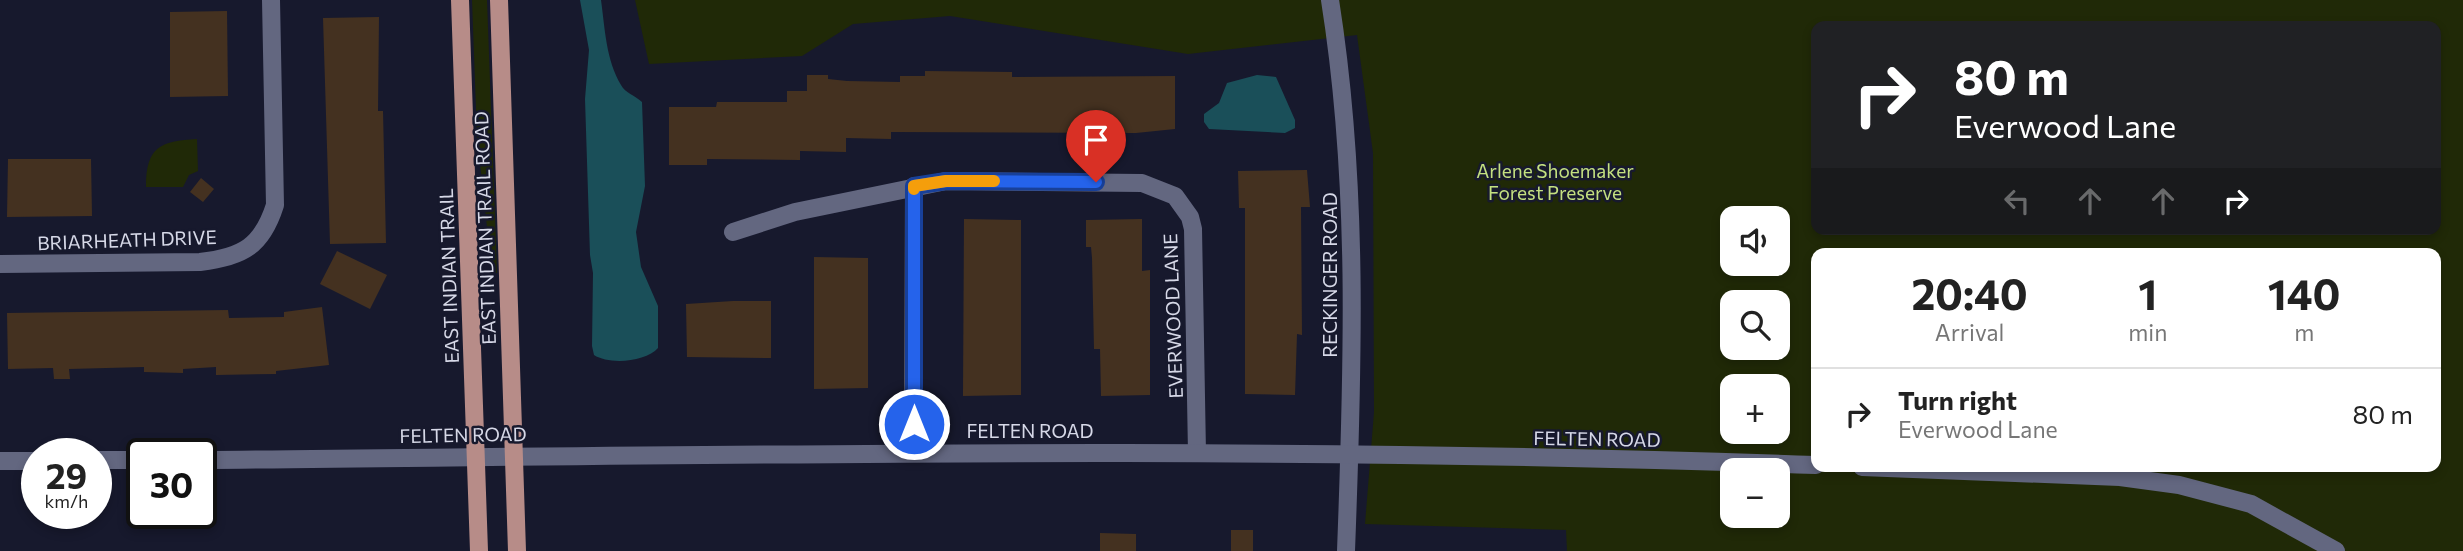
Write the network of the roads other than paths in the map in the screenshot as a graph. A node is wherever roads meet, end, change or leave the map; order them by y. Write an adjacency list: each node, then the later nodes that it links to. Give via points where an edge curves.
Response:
1 (271, 0): 7 (street, BRIARHEATH DRIVE, via 275,205 257,241 224,259 200,262)
2 (460, 0): 11 (main road, EAST INDIAN TRAIL)
3 (499, 0): 12 (main road, EAST INDIAN TRAIL ROAD)
4 (1330, 0): 10 (street, RECKINGER ROAD, via 1346,112 1352,208)
5 (914, 186): 6 (street, EVERWOOD LANE, via 795,212); 8 (street); 9 (street, EVERWOOD LANE, via 946,181 1121,182 1142,183 1175,196 1191,218 1196,249)
6 (733, 232)
7 (0, 264)
8 (913, 452): 9 (street, FELTEN ROAD); 12 (street, FELTEN ROAD)
9 (1197, 453): 10 (street, FELTEN ROAD)
10 (1349, 453): 16 (street, FELTEN ROAD); 20 (street, RECKINGER ROAD)
11 (476, 456): 12 (street, FELTEN ROAD); 14 (street, FELTEN ROAD); 18 (main road, EAST INDIAN TRAIL)
12 (513, 456): 19 (main road)
13 (21, 460): 15 (street)
14 (217, 460)
15 (0, 461)
16 (1811, 465)
17 (1991, 472): 21 (street, via 2120,477 2179,485 2251,504)
18 (479, 551)
19 (517, 551)
20 (1346, 551)
21 (2336, 551)

